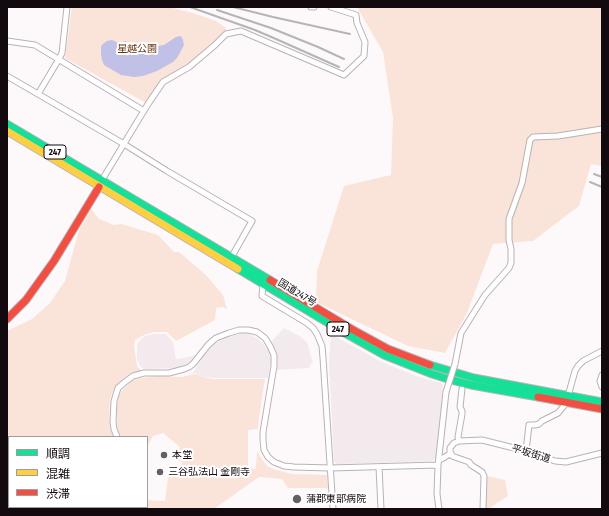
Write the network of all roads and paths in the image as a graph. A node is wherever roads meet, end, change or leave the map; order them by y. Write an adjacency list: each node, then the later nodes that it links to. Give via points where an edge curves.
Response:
1 (67, 7): 6 (street, via 62,53)
2 (311, 7): 3 (street)
3 (314, 7)
4 (332, 7): 9 (street, via 356,15 365,42 364,56 344,75 240,32 226,34 189,67 163,82)
5 (7, 41): 6 (street, via 35,45)
6 (59, 59): 8 (street); 9 (street)
7 (7, 76): 8 (street)
8 (38, 94): 13 (street)
9 (144, 111): 13 (street)
10 (7, 124): 14 (main road, 国道247号 / 247)
11 (602, 128): 30 (street, bridge, via 558,136 533,137 530,140 522,184 508,218 511,264 485,295 461,333 446,392)
12 (7, 131): 14 (main road, 国道247号 / 247)
13 (124, 144): 14 (street); 15 (street, via 252,221)
14 (101, 184): 15 (main road, 国道247号 / 247); 16 (main road, 国道247号 / 247); 17 (main road, via 54,261 26,300)
15 (231, 258): 22 (main road, 国道247号 / 247, via 366,338 406,356 474,378)
16 (263, 285): 22 (main road, 国道247号 / 247, via 384,355 408,364 471,385); 32 (street, via 262,296 307,323 320,339 324,358)
17 (7, 318)
18 (602, 351): 22 (street, via 578,366)
19 (602, 375): 20 (street)
20 (602, 387)
21 (462, 389): 26 (street)
22 (567, 399): 23 (main road, 国道247号 / 247); 24 (main road, 国道247号 / 247); 27 (street, via 558,413 540,424 529,425)
23 (602, 402)
24 (602, 409)
25 (117, 436): 32 (street, via 113,422 114,401 118,388 125,382 144,373 169,373 189,367 216,338 234,331 248,330 257,332 265,338 274,355 263,432 264,450 268,457 284,466)
26 (459, 441): 27 (street, 平坂街道, via 482,440); 28 (street, via 450,448)
27 (526, 451): 29 (street, 平坂街道, via 566,462)
28 (451, 453): 30 (street); 36 (street, via 452,456 469,462 482,472)
29 (602, 453)
30 (438, 462): 31 (street); 35 (street)
31 (379, 467): 32 (street); 34 (street)
32 (330, 468): 33 (street)
33 (333, 509)
34 (381, 509)
35 (439, 509)
36 (483, 509)

